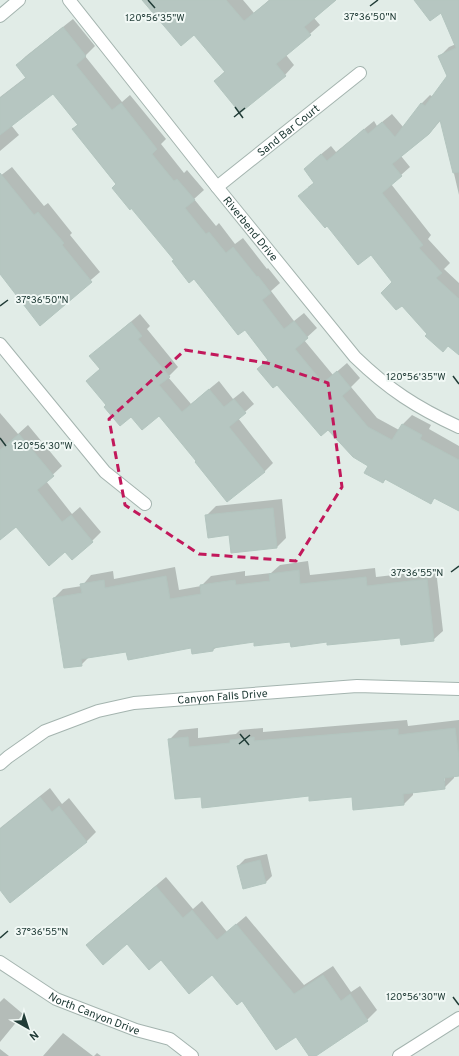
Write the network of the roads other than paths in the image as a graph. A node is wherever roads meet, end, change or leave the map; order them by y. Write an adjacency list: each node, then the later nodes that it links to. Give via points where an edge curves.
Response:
1 (19, 0): 3 (street)
2 (69, 0): 5 (street, Riverbend Drive)
3 (0, 16)
4 (360, 73): 5 (street, Sand Bar Court)
5 (217, 187): 7 (street, Riverbend Drive, via 355,357 401,396)
6 (0, 344): 8 (street, via 105,472)
7 (459, 427)
8 (145, 504)
9 (459, 689): 10 (street, Canyon Falls Drive, via 357,686 134,703 98,711 45,731)
10 (0, 764)
11 (0, 962): 13 (street, North Canyon Drive, via 56,999 136,1030 170,1039)
12 (459, 1018): 14 (street)
13 (192, 1056)
14 (399, 1056)

